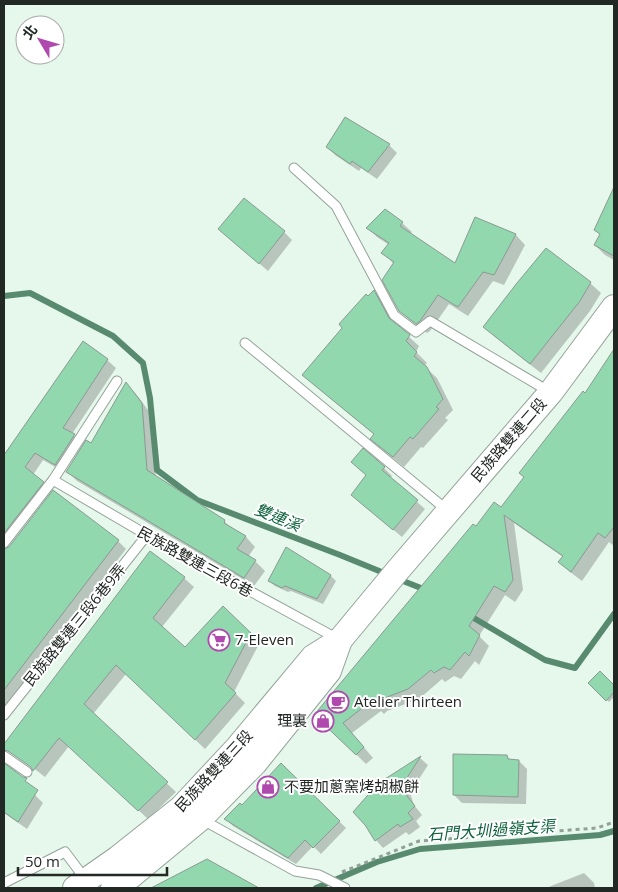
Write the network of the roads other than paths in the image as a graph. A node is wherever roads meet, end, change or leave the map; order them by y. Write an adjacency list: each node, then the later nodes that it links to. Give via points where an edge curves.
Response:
1 (294, 168): 5 (lane, via 336,206 394,315 416,332 430,321)
2 (614, 307): 5 (main road, 民族路雙連二段)
3 (245, 343): 7 (lane)
4 (117, 381): 6 (lane)
5 (550, 392): 7 (main road, 民族路雙連二段)
6 (53, 480): 8 (lane, 民族路雙連三段6巷); 9 (lane)
7 (448, 511): 10 (main road, 民族路雙連二段)
8 (147, 535): 11 (lane, 民族路雙連三段6巷); 12 (lane, 民族路雙連三段6巷9弄)
9 (4, 543)
10 (390, 578): 11 (main road, 民族路雙連三段)
11 (340, 640): 15 (main road, 民族路雙連三段, via 314,657 238,748)
12 (4, 715)
13 (4, 756): 14 (lane)
14 (27, 772)
15 (190, 813): 17 (main road, 民族路雙連三段, via 118,858); 18 (main road, 民族路雙連三段, via 131,876); 19 (lane, via 296,871 319,875)
16 (4, 883): 17 (lane, via 65,852)
17 (84, 886)
18 (113, 888)
19 (345, 888)

